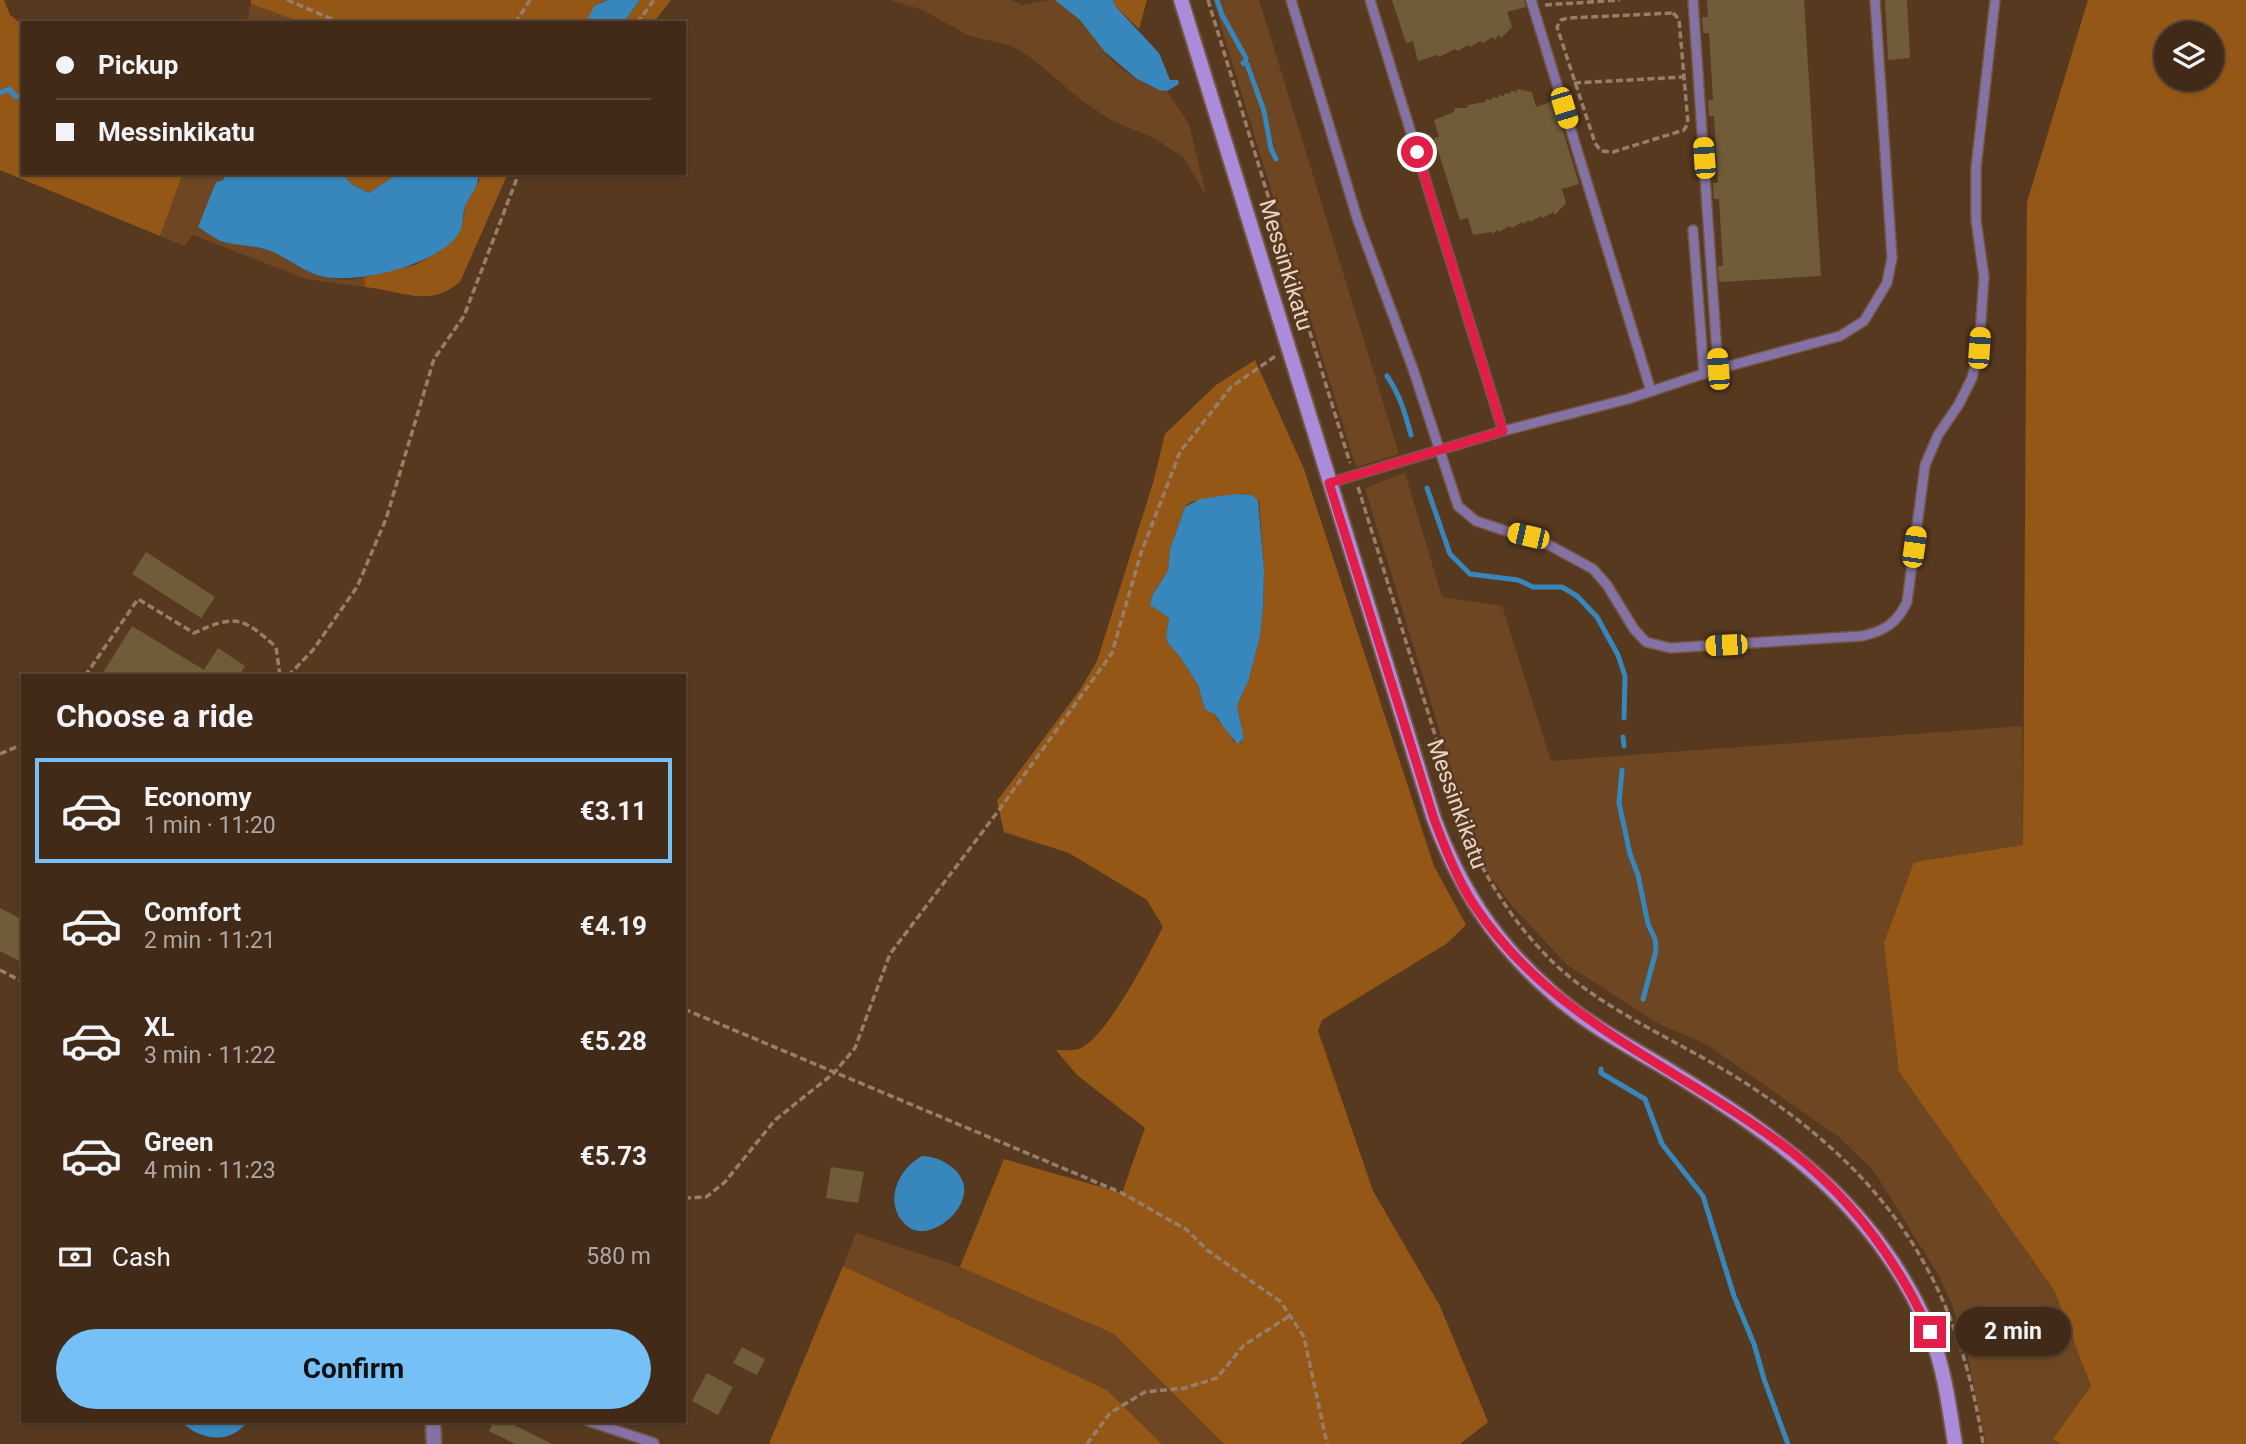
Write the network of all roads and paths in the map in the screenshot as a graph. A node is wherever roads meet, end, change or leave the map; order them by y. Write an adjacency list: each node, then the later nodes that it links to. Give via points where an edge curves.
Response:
1 (287, 0): 13 (path)
2 (530, 0): 14 (path)
3 (654, 0): 15 (path)
4 (1181, 0): 20 (street, Messinkikatu)
5 (1208, 0): 26 (path)
6 (1291, 0): 25 (lane, via 1358,221)
7 (1370, 0): 24 (lane)
8 (1620, 0): 12 (path)
9 (1693, 0): 21 (lane)
10 (1875, 0): 21 (lane, via 1892,258 1887,283 1864,321 1840,336)
11 (1995, 0): 25 (lane, via 1976,168 1976,220 1984,277 1979,348 1972,378 1925,464 1907,601 1896,622 1875,633 1836,639 1656,646 1634,629 1593,569 1549,545 1493,529 1465,513 1453,496)
12 (1532, 3): 23 (lane)
13 (336, 21)
14 (516, 21)
15 (638, 21)
16 (1684, 77): 17 (path); 17 (path, via 1688,123 1684,131 1613,152 1601,151 1595,143); 17 (path, via 1679,19 1673,13 1568,18 1557,27)
17 (1573, 83)
18 (518, 175): 30 (path, via 464,316 434,359 386,519 357,587 313,650)
19 (1693, 230): 22 (lane)
20 (1288, 348): 27 (street, Messinkikatu); 36 (path, via 1230,387 1180,452 1141,553 1112,653 890,954 855,1048)
21 (1718, 369): 22 (lane)
22 (1704, 374): 23 (lane)
23 (1651, 391): 24 (lane)
24 (1503, 431): 25 (lane)
25 (1439, 451): 26 (lane)
26 (1354, 476): 27 (lane); 46 (path, via 1462,822 1506,906 1559,968 1637,1021 1755,1089 1839,1153 1862,1178 1911,1240 1946,1305 1963,1352)
27 (1329, 483): 45 (street, Messinkikatu, via 1434,819 1473,904 1549,991 1794,1153 1858,1215 1894,1263 1930,1332 1943,1374)
28 (86, 674): 29 (path, via 138,599 194,633 232,619 257,630 276,647)
29 (280, 674)
30 (290, 674)
31 (21, 745): 32 (path)
32 (0, 754)
33 (0, 970): 34 (path)
34 (21, 981)
35 (686, 1010): 36 (path)
36 (834, 1073): 37 (path, via 775,1120 725,1182 706,1196); 38 (path, via 1122,1193 1186,1230)
37 (686, 1198)
38 (1291, 1315): 43 (path, via 1244,1345 1217,1378 1185,1388 1145,1392 1110,1413); 44 (path, via 1304,1337)
39 (433, 1423): 42 (street)
40 (594, 1423): 41 (lane)
41 (654, 1443)
42 (434, 1444)
43 (1087, 1444)
44 (1326, 1444)
45 (1955, 1444)
46 (1983, 1444)

